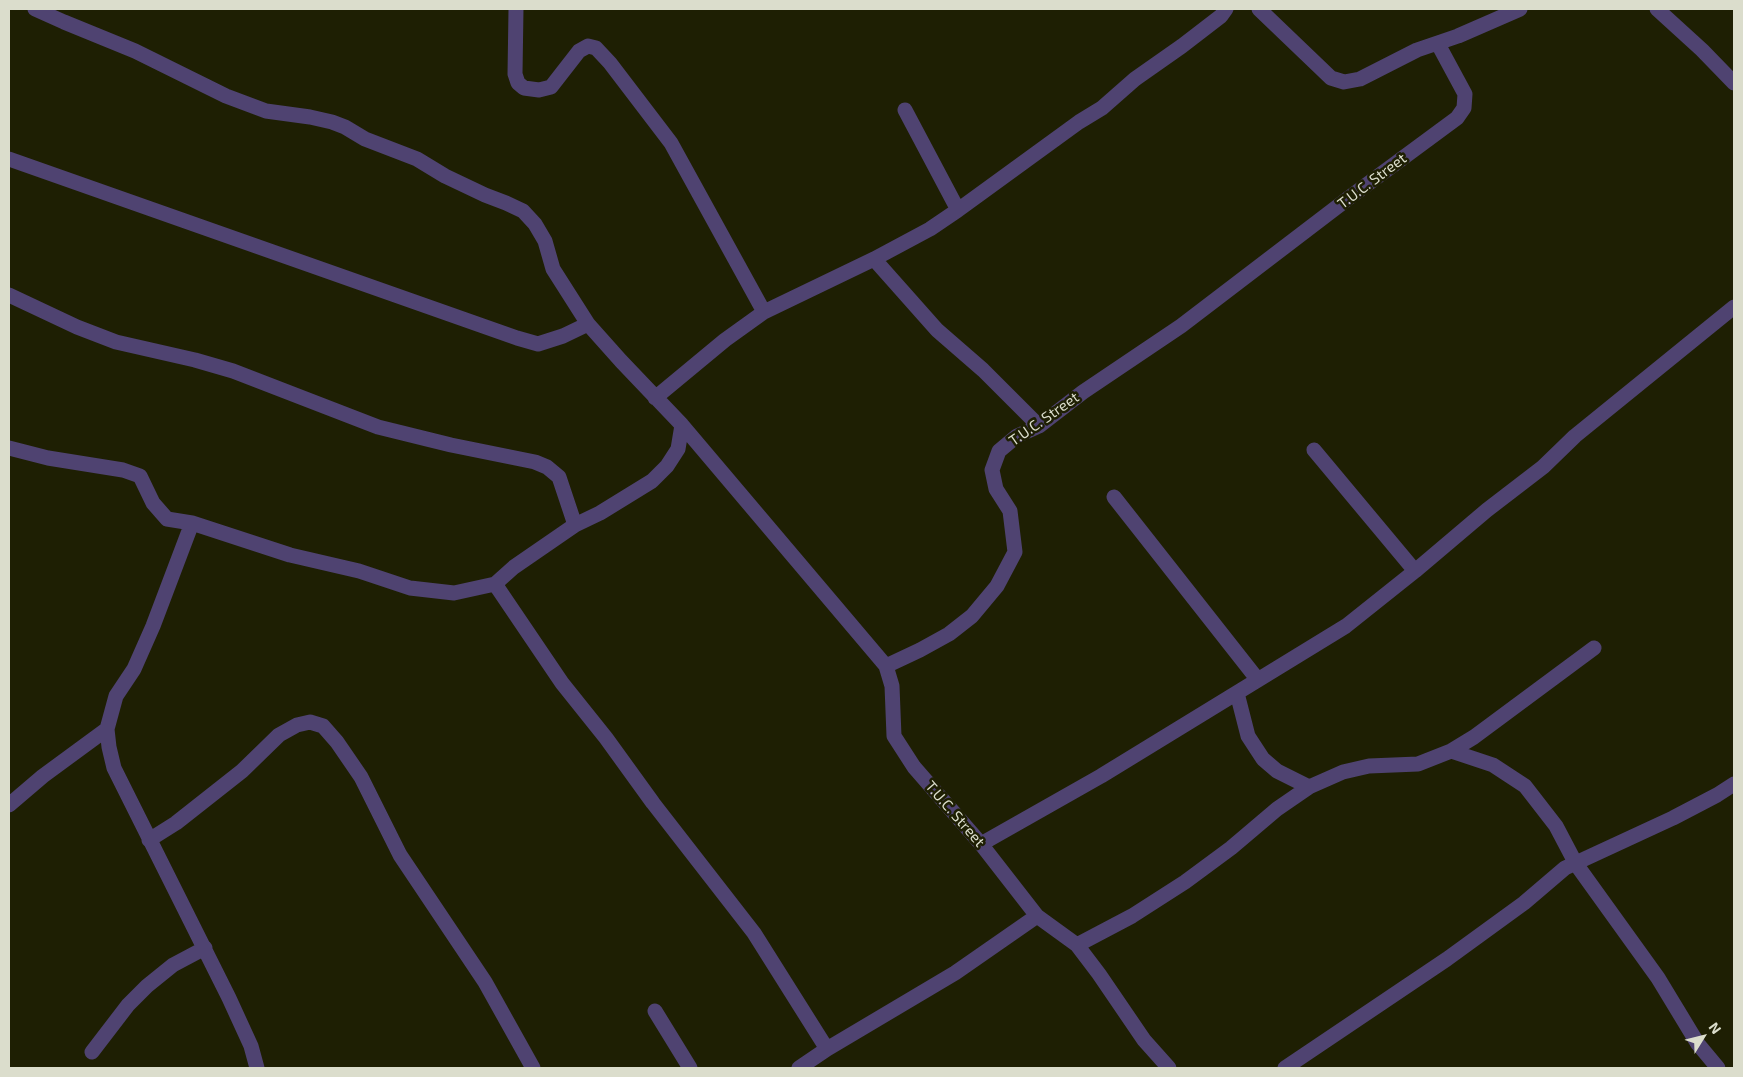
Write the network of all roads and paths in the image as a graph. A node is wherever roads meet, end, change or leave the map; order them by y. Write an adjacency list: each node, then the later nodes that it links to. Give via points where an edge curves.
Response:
1 (35, 9): 16 (street, via 258,108 345,127 522,211 535,224 553,269)
2 (516, 9): 15 (street, via 515,74 518,83 524,88 539,90 550,87 579,51 588,46 596,48 671,143)
3 (1226, 9): 11 (street, via 1102,108)
4 (1259, 9): 7 (street, via 1331,78 1344,82 1360,80 1417,50)
5 (1520, 9): 7 (street)
6 (1657, 9): 8 (street)
7 (1438, 44): 19 (street, T.U.C. Street, via 1465,94 1464,108 1457,118 1181,326)
8 (1734, 83)
9 (905, 110): 11 (street)
10 (9, 159): 16 (street, via 538,344)
11 (958, 210): 12 (street)
12 (874, 260): 15 (street); 19 (street, via 938,330)
13 (9, 295): 24 (street, via 116,342 232,371 378,427 541,464 559,477)
14 (1734, 307): 25 (street)
15 (764, 312): 17 (street)
16 (588, 324): 17 (street)
17 (655, 398): 18 (street)
18 (682, 425): 24 (street, via 678,449 652,481 600,513); 28 (street)
19 (1039, 426): 28 (street, T.U.C. Street, via 1017,436 999,451 992,470 996,489 1010,511 1015,552 997,586 972,616 949,634)
20 (9, 448): 23 (street, via 140,476 153,503 167,519)
21 (1314, 450): 25 (street)
22 (1114, 496): 29 (street)
23 (192, 523): 26 (street, via 290,555 410,588 454,593); 31 (street, via 153,626 134,669 116,696)
24 (575, 524): 26 (street)
25 (1415, 571): 29 (street, via 1346,626)
26 (495, 584): 43 (street, via 562,683 754,933)
27 (1594, 648): 32 (street, via 1474,737)
28 (886, 666): 37 (street, T.U.C. Street, via 892,686 894,736 914,767)
29 (1258, 680): 30 (street)
30 (1237, 693): 34 (street, via 1248,736 1263,759 1277,771); 37 (street)
31 (107, 729): 35 (street); 36 (street, via 114,768)
32 (1450, 751): 34 (street, via 1418,764 1351,770); 38 (street, via 1493,765 1525,786 1556,826)
33 (1734, 784): 38 (street, via 1673,818)
34 (1309, 787): 40 (street, via 1185,882 1132,916)
35 (9, 804)
36 (149, 840): 41 (street); 47 (street, via 214,794 279,735 297,724 310,722 323,726 361,777 404,862 485,982)
37 (982, 844): 39 (street, T.U.C. Street)
38 (1576, 864): 45 (street, via 1565,868 1524,903); 51 (street, via 1658,978 1698,1044)
39 (1037, 916): 40 (street, T.U.C. Street); 43 (street, via 956,973)
40 (1076, 945): 50 (street, T.U.C. Street)
41 (204, 948): 44 (street, via 173,965 147,986); 46 (street, via 251,1046)
42 (655, 1011): 48 (street)
43 (828, 1049): 49 (street)
44 (92, 1052)
45 (1293, 1066)
46 (257, 1068)
47 (533, 1068)
48 (690, 1068)
49 (799, 1068)
50 (1168, 1068)
51 (1718, 1068)

